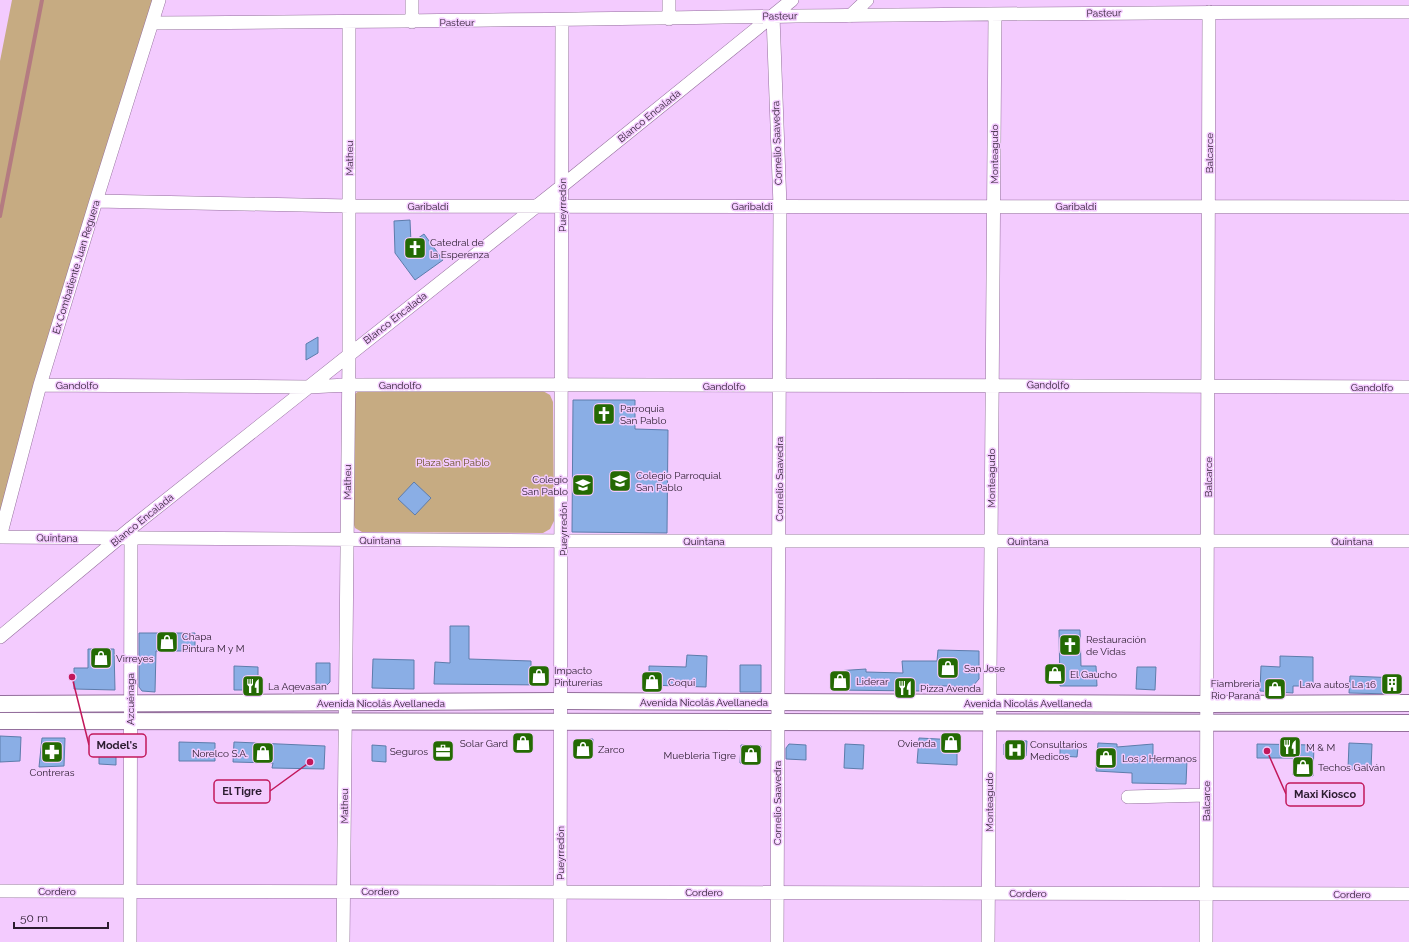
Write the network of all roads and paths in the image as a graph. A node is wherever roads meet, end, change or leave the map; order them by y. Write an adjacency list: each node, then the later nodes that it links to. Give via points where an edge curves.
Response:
1 (159, 0): 15 (street, Ex Combatiente Juan Reguera)
2 (412, 0): 14 (street)
3 (669, 0): 11 (street)
4 (792, 0): 9 (street, Blanco Encalada)
5 (867, 0): 10 (street)
6 (1209, 12): 7 (street, Pasteur); 8 (street, Pasteur); 23 (street, Balcarce)
7 (1409, 12)
8 (995, 14): 10 (street, Pasteur); 22 (street, Monteagudo)
9 (773, 16): 10 (street, Pasteur); 11 (street, Pasteur); 16 (street, Blanco Encalada); 21 (street, Cornelio Saavedra)
10 (850, 16)
11 (669, 18): 12 (street, Pasteur)
12 (562, 21): 14 (street, Pasteur); 16 (street, Pueyrredón)
13 (349, 22): 14 (street, Pasteur); 15 (street, Pasteur); 18 (street, Matheu)
14 (412, 22)
15 (152, 23): 17 (street, Ex Combatiente Juan Reguera)
16 (562, 186): 19 (street, Blanco Encalada); 20 (street, Pueyrredón)
17 (96, 201): 18 (street, Garibaldi); 28 (street, Ex Combatiente Juan Reguera)
18 (349, 206): 19 (street, Garibaldi); 25 (street, Matheu)
19 (537, 206): 20 (street, Garibaldi); 25 (street, Blanco Encalada)
20 (562, 206): 21 (street, Garibaldi); 26 (street, Pueyrredón)
21 (780, 206): 22 (street, Garibaldi); 31 (street, Cornelio Saavedra)
22 (994, 206): 23 (street, Garibaldi); 27 (street, Monteagudo)
23 (1208, 207): 24 (street, Garibaldi); 32 (street, Balcarce)
24 (1409, 207)
25 (349, 355): 29 (street, Matheu); 30 (street, Blanco Encalada)
26 (561, 384): 29 (street, Gandolfo); 31 (street, Gandolfo); 37 (street, Pueyrredón)
27 (992, 384): 31 (street, Gandolfo); 32 (street, Gandolfo); 39 (street, Monteagudo)
28 (40, 385): 30 (street, Gandolfo); 35 (street, Ex Combatiente Juan Reguera)
29 (348, 385): 30 (street, Gandolfo); 36 (street, Matheu)
30 (309, 386): 34 (street, Blanco Encalada)
31 (779, 386): 38 (street, Cornelio Saavedra)
32 (1208, 386): 33 (street, Gandolfo); 40 (street, Balcarce)
33 (1409, 387)
34 (127, 535): 35 (street, Quintana); 36 (street, Quintana); 42 (street, Blanco Encalada); 49 (street, Azcuénaga)
35 (0, 537)
36 (346, 540): 37 (street, Quintana); 45 (street, Matheu)
37 (563, 541): 38 (street, Quintana); 43 (street, Pueyrredón)
38 (778, 541): 39 (street, Quintana); 46 (street, Cornelio Saavedra)
39 (991, 541): 40 (street, Quintana); 44 (street, Monteagudo)
40 (1207, 541): 41 (street, Quintana); 50 (street, Balcarce)
41 (1409, 541)
42 (0, 637)
43 (562, 701): 45 (main road, Avenida Nicolás Avellaneda); 46 (main road, Avenida Nicolás Avellaneda); 54 (street, Pueyrredón)
44 (990, 702): 46 (main road, Avenida Nicolás Avellaneda); 50 (main road, Avenida Nicolás Avellaneda); 56 (street, Monteagudo)
45 (344, 703): 49 (main road, Avenida Nicolás Avellaneda); 52 (street, Matheu)
46 (778, 703): 55 (street, Cornelio Saavedra)
47 (1409, 703): 50 (main road, Avenida Nicolás Avellaneda)
48 (0, 704): 49 (main road, Avenida Nicolás Avellaneda)
49 (130, 704): 53 (street, Azcuénaga)
50 (1207, 704): 57 (street, Balcarce)
51 (0, 721): 53 (main road, Avenida Nicolás Avellaneda)
52 (345, 721): 53 (main road, Avenida Nicolás Avellaneda); 54 (main road, Avenida Nicolás Avellaneda); 63 (street, Matheu)
53 (130, 722): 61 (street, Azcuénaga)
54 (562, 722): 55 (main road, Avenida Nicolás Avellaneda); 64 (street, Pueyrredón)
55 (778, 722): 56 (main road, Avenida Nicolás Avellaneda); 65 (street, Cornelio Saavedra)
56 (990, 722): 57 (main road, Avenida Nicolás Avellaneda); 66 (street, Monteagudo)
57 (1207, 723): 58 (main road, Avenida Nicolás Avellaneda); 59 (street, Balcarce)
58 (1409, 723)
59 (1206, 795): 60 (street); 67 (street, Balcarce)
60 (1128, 797)
61 (131, 890): 62 (street, Cordero); 63 (street, Cordero); 69 (street, Azcuénaga)
62 (0, 891)
63 (343, 891): 64 (street, Cordero); 70 (street, Matheu)
64 (560, 892): 65 (street, Cordero); 71 (street, Pueyrredón)
65 (777, 892): 66 (street, Cordero); 72 (street, Cornelio Saavedra)
66 (988, 893): 67 (street, Cordero); 73 (street, Monteagudo)
67 (1206, 894): 68 (street, Cordero); 74 (street, Balcarce)
68 (1409, 894)
69 (130, 942)
70 (343, 942)
71 (560, 942)
72 (777, 942)
73 (988, 942)
74 (1206, 942)

